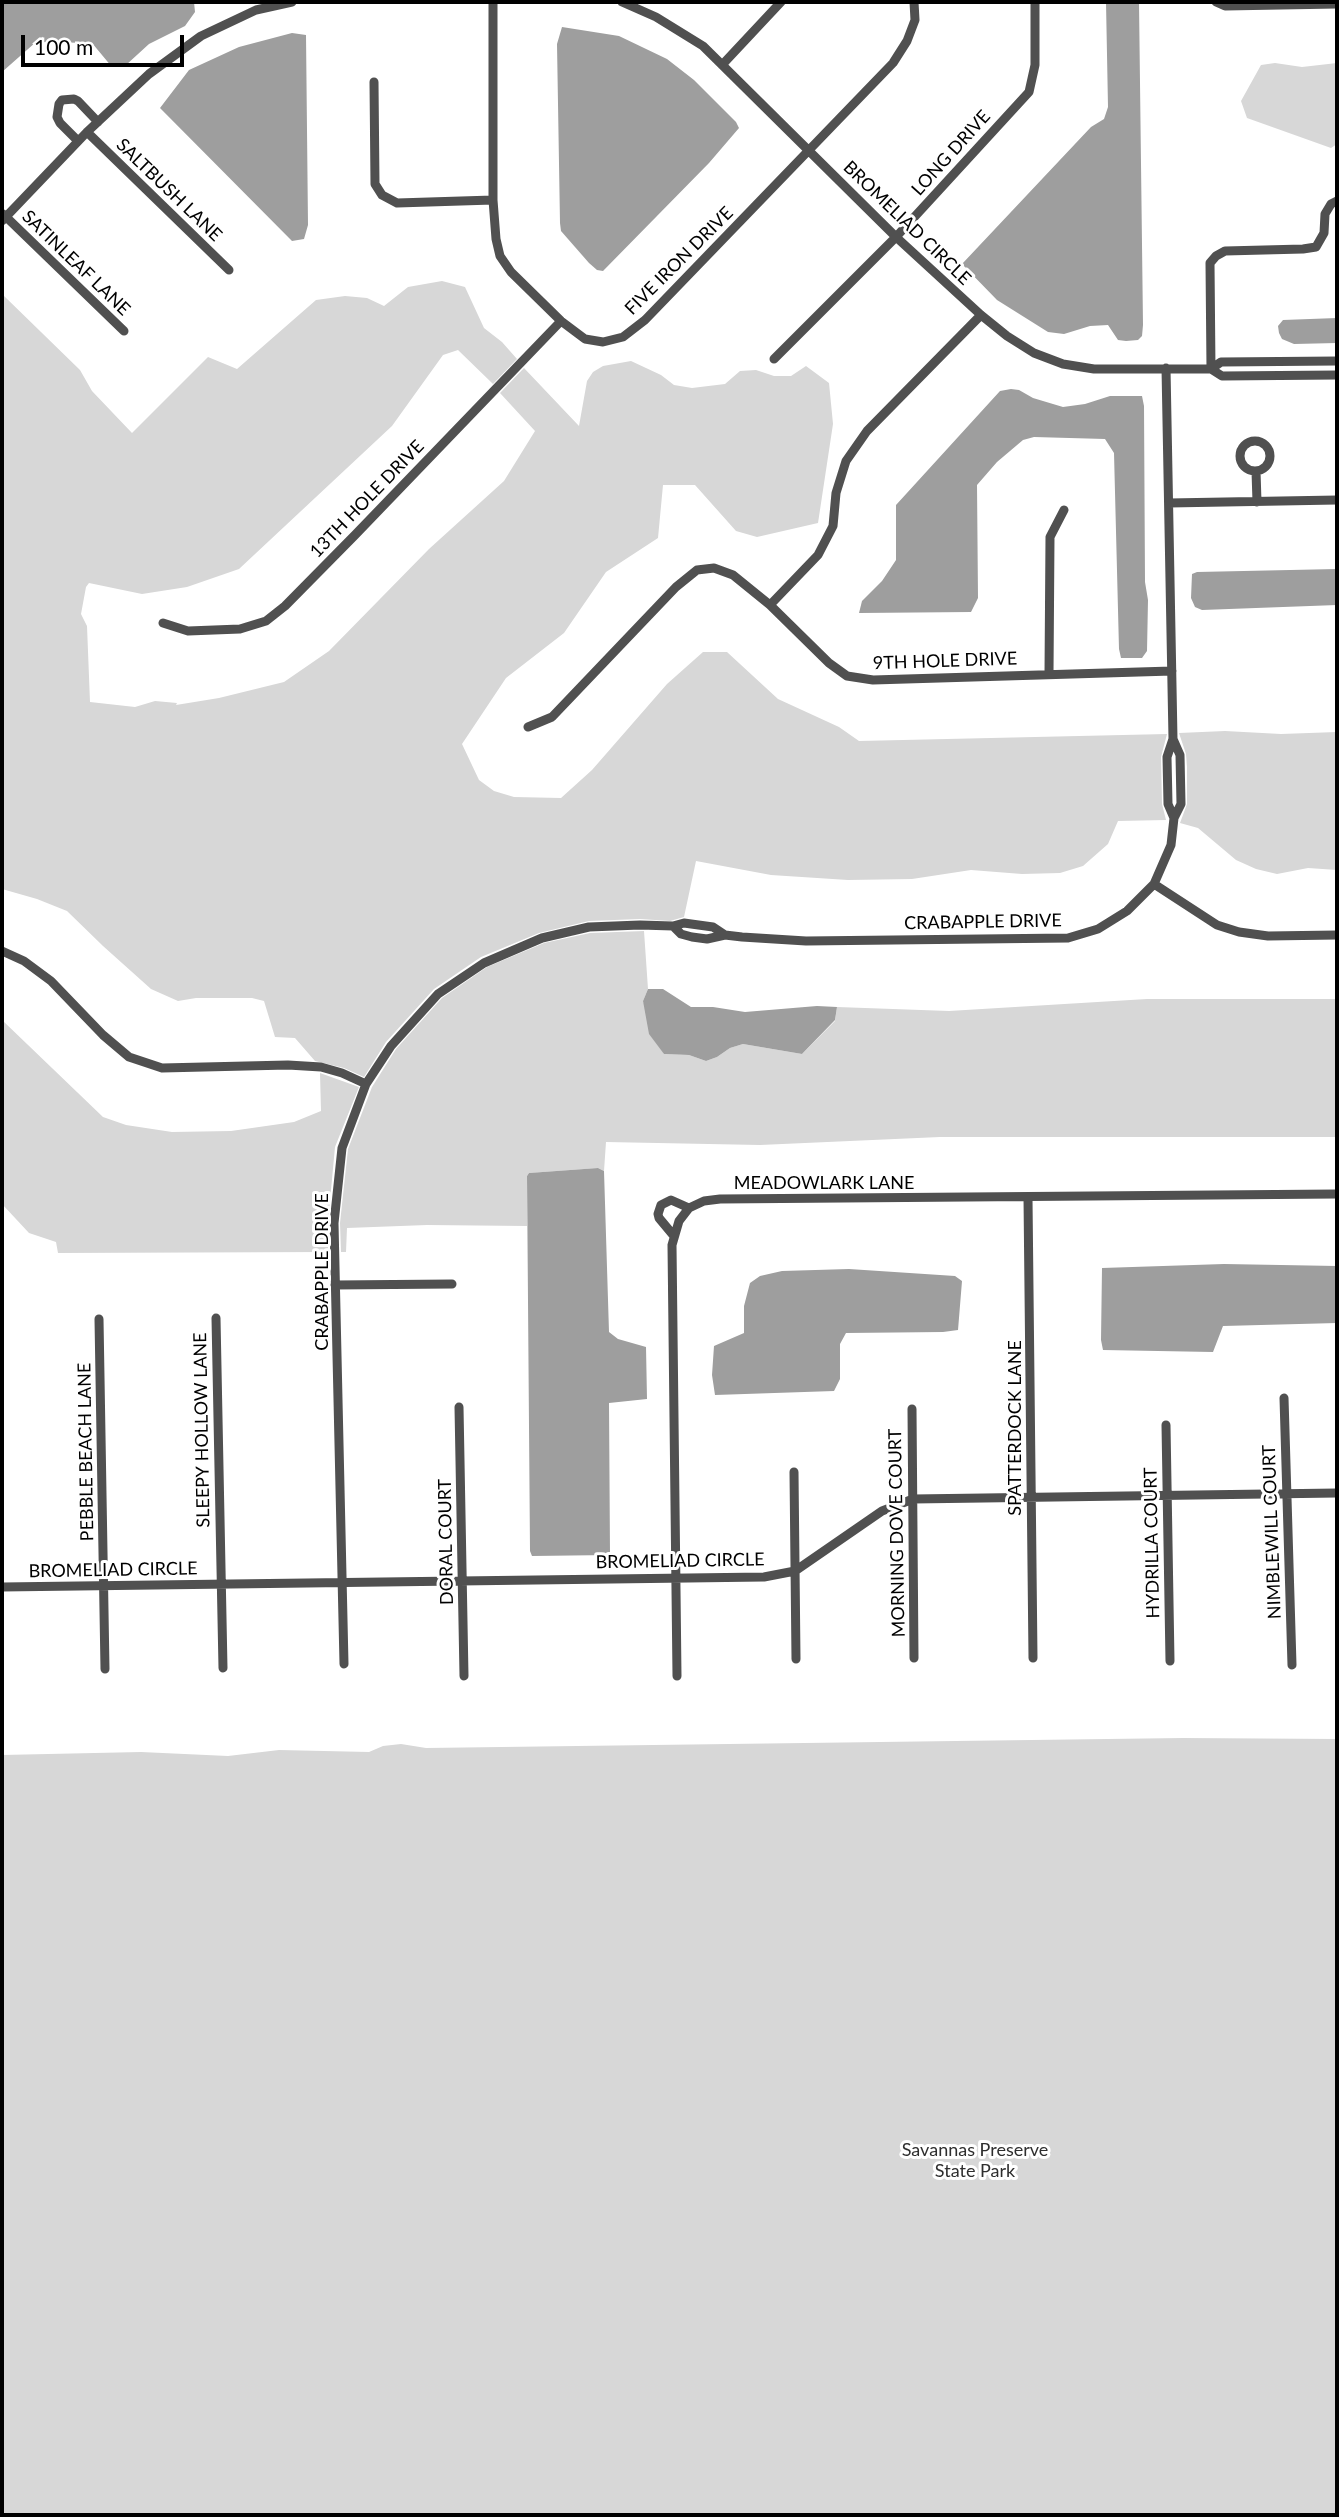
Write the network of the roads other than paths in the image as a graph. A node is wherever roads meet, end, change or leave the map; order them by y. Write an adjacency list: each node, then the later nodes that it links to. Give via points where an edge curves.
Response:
1 (292, 2): 9 (street)
2 (493, 2): 16 (street, FIVE IRON DRIVE)
3 (622, 2): 10 (street, BROMELIAD CIRCLE, via 703,46)
4 (781, 2): 10 (street)
5 (914, 2): 15 (street, FIVE IRON DRIVE, via 915,19 893,63)
6 (1035, 2): 19 (street, LONG DRIVE, via 1035,65 1028,92)
7 (1216, 2): 8 (street, via 1225,6)
8 (1337, 4)
9 (256, 6): 12 (street, via 201,36 149,74)
10 (722, 65): 15 (street, BROMELIAD CIRCLE)
11 (374, 82): 16 (street, via 375,184 382,195 397,203)
12 (97, 122): 13 (street); 14 (street, via 78,101 62,100 57,117)
13 (87, 132): 14 (street); 20 (street, SALTBUSH LANE)
14 (78, 141): 18 (street)
15 (809, 150): 19 (street, BROMELIAD CIRCLE); 22 (street, FIVE IRON DRIVE, via 645,320 623,337 585,340)
16 (494, 200): 22 (street, FIVE IRON DRIVE, via 500,256)
17 (1337, 201): 27 (street, via 1325,214 1324,233 1316,247 1225,251 1210,263)
18 (3, 217): 23 (street, SATINLEAF LANE)
19 (896, 237): 21 (street, BROMELIAD CIRCLE); 24 (street, LONG DRIVE)
20 (229, 270)
21 (981, 315): 26 (street, BROMELIAD CIRCLE, via 1022,347 1063,364 1094,369); 34 (street, via 867,431 846,461 836,493 833,526 818,555)
22 (561, 321): 35 (street, 13TH HOLE DRIVE, via 266,621 240,629 188,631)
23 (124, 331)
24 (774, 359)
25 (1337, 361): 27 (street, BROMELIAD CIRCLE, via 1221,362)
26 (1166, 368): 27 (street, BROMELIAD CIRCLE); 32 (street, CRABAPPLE DRIVE)
27 (1211, 369): 28 (street, BROMELIAD CIRCLE, via 1222,376)
28 (1337, 375)
29 (1256, 471): 31 (street)
30 (1337, 500): 31 (street)
31 (1257, 502): 32 (street)
32 (1169, 503): 36 (street, CRABAPPLE DRIVE)
33 (1064, 510): 37 (street, via 1050,537)
34 (770, 606): 37 (street, 9TH HOLE DRIVE, via 847,676 873,680); 38 (street, 9TH HOLE DRIVE, via 733,575 714,568 697,570 552,716)
35 (163, 623)
36 (1172, 671): 37 (street, 9TH HOLE DRIVE); 39 (street, CRABAPPLE DRIVE, via 1173,739 1167,757 1168,804 1174,818 1171,845)
37 (1049, 673)
38 (528, 727)
39 (1154, 884): 40 (street, via 1217,925 1239,932); 42 (street, CRABAPPLE DRIVE, via 1118,917 1098,929 1068,937 806,941 725,934 713,927 684,923 589,927 542,938 484,962 438,994 391,1046)
40 (1337, 935)
41 (2, 951): 42 (street, via 51,981 129,1057 162,1068 320,1067)
42 (366, 1084): 48 (street, CRABAPPLE DRIVE, via 341,1148 334,1223)
43 (1337, 1194): 44 (street, MEADOWLARK LANE)
44 (1028, 1198): 45 (street, MEADOWLARK LANE, via 720,1199); 59 (street, SPATTERDOCK LANE)
45 (689, 1208): 46 (street); 46 (street, MEADOWLARK LANE, via 671,1200 661,1205 659,1218)
46 (674, 1236): 63 (street)
47 (452, 1284): 48 (street)
48 (335, 1285): 64 (street, CRABAPPLE DRIVE)
49 (216, 1318): 66 (street, SLEEPY HOLLOW LANE)
50 (99, 1319): 65 (street, PEBBLE BEACH LANE)
51 (1283, 1398): 56 (street, NIMBLEWILL COURT)
52 (459, 1407): 62 (street, DORAL COURT)
53 (912, 1409): 60 (street, MORNING DOVE COURT)
54 (1166, 1425): 58 (street, HYDRILLA COURT)
55 (794, 1472): 61 (street)
56 (1286, 1492): 57 (street, BROMELIAD CIRCLE); 58 (street, BROMELIAD CIRCLE); 73 (street, NIMBLEWILL COURT)
57 (1337, 1493)
58 (1168, 1496): 59 (street, BROMELIAD CIRCLE); 71 (street, HYDRILLA COURT)
59 (1031, 1497): 60 (street, BROMELIAD CIRCLE); 69 (street, SPATTERDOCK LANE)
60 (912, 1499): 61 (street, BROMELIAD CIRCLE, via 882,1511); 68 (street, MORNING DOVE COURT)
61 (794, 1571): 63 (street, BROMELIAD CIRCLE, via 764,1577); 70 (street)
62 (463, 1580): 63 (street, BROMELIAD CIRCLE); 64 (street, BROMELIAD CIRCLE); 76 (street, DORAL COURT)
63 (677, 1580): 77 (street)
64 (343, 1581): 66 (street, BROMELIAD CIRCLE); 72 (street, CRABAPPLE DRIVE)
65 (104, 1585): 66 (street, BROMELIAD CIRCLE); 67 (street, BROMELIAD CIRCLE); 75 (street, PEBBLE BEACH LANE)
66 (221, 1585): 74 (street, SLEEPY HOLLOW LANE)
67 (2, 1587)
68 (914, 1658)
69 (1033, 1658)
70 (796, 1659)
71 (1170, 1661)
72 (344, 1664)
73 (1292, 1664)
74 (223, 1668)
75 (106, 1669)
76 (464, 1676)
77 (677, 1676)

